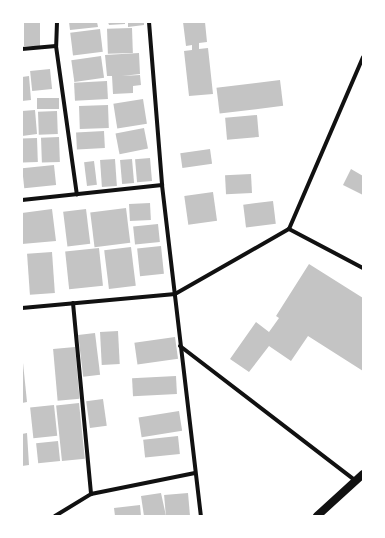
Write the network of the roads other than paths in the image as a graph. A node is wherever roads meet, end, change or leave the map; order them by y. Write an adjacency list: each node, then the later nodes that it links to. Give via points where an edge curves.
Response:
1 (57, 22): 3 (street)
2 (149, 22): 6 (street)
3 (56, 46): 4 (street); 7 (street)
4 (22, 49)
5 (363, 57): 9 (street)
6 (162, 185): 7 (street); 11 (street)
7 (77, 195): 8 (street)
8 (22, 200)
9 (289, 228): 10 (street); 11 (street)
10 (363, 268)
11 (175, 294): 12 (street); 14 (street)
12 (73, 303): 13 (street); 18 (street)
13 (22, 308)
14 (180, 346): 15 (street); 17 (street)
15 (196, 473): 18 (street); 20 (street)
16 (363, 474): 17 (main road)
17 (356, 481): 21 (main road)
18 (91, 494): 19 (street)
19 (54, 516)
20 (201, 516)
21 (317, 516)

